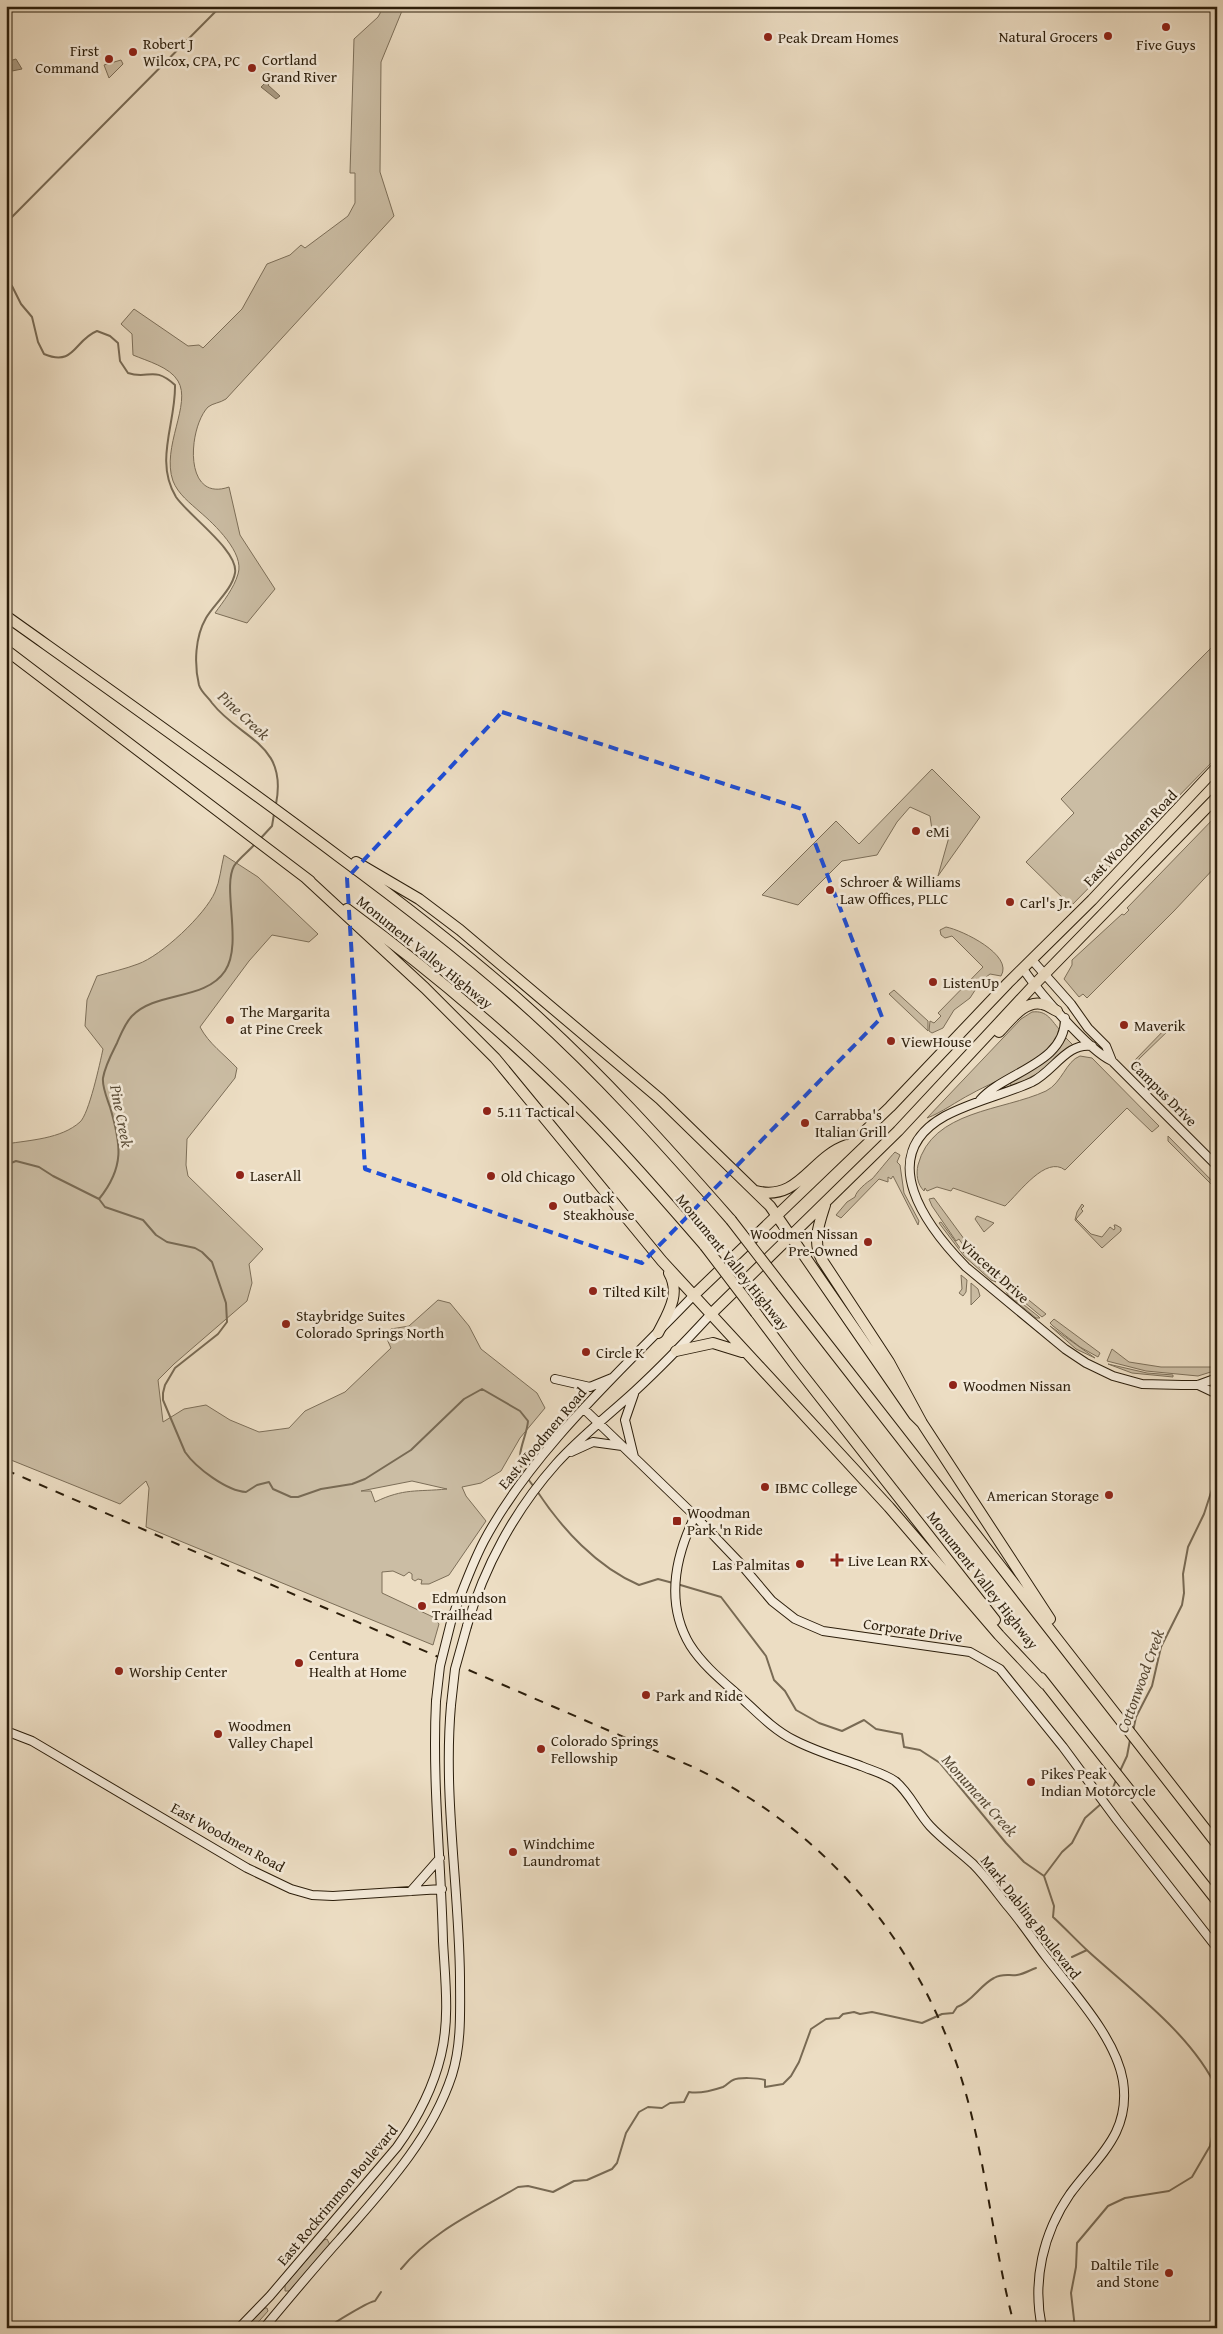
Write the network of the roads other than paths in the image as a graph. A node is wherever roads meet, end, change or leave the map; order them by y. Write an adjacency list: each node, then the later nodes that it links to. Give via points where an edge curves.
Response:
1 (6, 616): 5 (highway, Monument Valley Highway)
2 (6, 650): 6 (highway, Monument Valley Highway)
3 (1217, 767): 7 (highway, East Woodmen Road)
4 (1217, 797): 9 (highway, East Woodmen Road)
5 (324, 845): 18 (highway, via 383,877 460,930 660,1099); 41 (highway, Monument Valley Highway, bridge, via 434,929 528,1008 616,1092 731,1220)
6 (306, 878): 22 (highway, via 426,988 495,1058); 42 (highway, Monument Valley Highway, bridge, via 421,964 544,1072 636,1166 705,1246 794,1365)
7 (1032, 960): 8 (highway, East Woodmen Road); 9 (street, Campus Drive)
8 (1023, 969): 10 (street, Campus Drive); 16 (highway, East Woodmen Road)
9 (1044, 975): 10 (highway, East Woodmen Road); 13 (street, Campus Drive, via 1106,1046)
10 (1034, 985): 11 (street, Campus Drive); 14 (highway, East Woodmen Road)
11 (1061, 1015): 12 (street, Campus Drive); 14 (highway, via 1039,1004 1025,1008 968,1066); 15 (street, Vincent Drive, via 1063,1036 1047,1054 1028,1069 989,1090)
12 (1092, 1046): 13 (street, Campus Drive); 15 (street, Vincent Drive, via 1074,1048 1034,1081 991,1099)
13 (1112, 1060): 17 (street, Campus Drive)
14 (956, 1070): 19 (highway, East Woodmen Road)
15 (980, 1100): 31 (street, Vincent Drive, via 932,1124 919,1138 911,1159 909,1174 914,1196 951,1251 1059,1344 1091,1366 1142,1384)
16 (850, 1144): 18 (highway, via 828,1154 788,1189 775,1194); 20 (highway, East Woodmen Road)
17 (1217, 1166)
18 (755, 1191): 20 (highway)
19 (827, 1202): 21 (highway, East Woodmen Road); 36 (highway, via 817,1235 820,1256 889,1362)
20 (776, 1215): 21 (highway); 23 (highway, East Woodmen Road)
21 (791, 1236): 24 (highway, East Woodmen Road); 36 (highway)
22 (662, 1261): 23 (highway); 25 (highway, via 672,1279 675,1295)
23 (693, 1296): 24 (highway); 25 (street, East Woodmen Road)
24 (710, 1315): 26 (street, East Woodmen Road); 27 (highway)
25 (658, 1332): 28 (street, East Woodmen Road)
26 (676, 1351): 27 (highway, via 713,1343); 32 (street, East Woodmen Road)
27 (744, 1352): 42 (highway, via 889,1507)
28 (614, 1378): 29 (street, via 590,1387); 34 (street, East Woodmen Road)
29 (555, 1379)
30 (1217, 1380): 31 (street, Vincent Drive); 33 (street)
31 (1198, 1385): 33 (street, Vincent Drive)
32 (635, 1391): 35 (street, East Woodmen Road); 39 (street, via 625,1420)
33 (1217, 1394)
34 (584, 1409): 35 (street, Corporate Drive); 45 (street, East Woodmen Road, bridge, via 512,1496 468,1574 452,1618 440,1666 436,1701 435,1766)
35 (598, 1423): 37 (street, Corporate Drive); 38 (street, East Woodmen Road)
36 (922, 1423): 41 (highway, via 1043,1606)
37 (622, 1446): 38 (street, via 593,1442); 39 (street, Corporate Drive)
38 (566, 1454): 46 (street, East Woodmen Road, bridge, via 522,1508 506,1534 484,1579 456,1669 448,1770)
39 (635, 1459): 40 (street, Corporate Drive)
40 (695, 1516): 50 (street, Corporate Drive, via 772,1601 795,1619 823,1631 970,1652 1000,1669); 53 (street, Mark Dabling Boulevard, via 683,1540 675,1572 678,1611 690,1644 711,1670 780,1731 810,1748 886,1776 901,1787 927,1822 973,1865 1008,1906 1088,2012 1113,2051 1123,2080 1119,2127 1112,2144 1061,2209 1046,2239 1039,2276)
41 (1071, 1655): 44 (highway, Monument Valley Highway)
42 (1045, 1684): 49 (highway, Monument Valley Highway)
43 (6, 1731): 48 (street, East Woodmen Road, via 32,1741 274,1882 312,1895)
44 (1217, 1844)
45 (440, 1858): 47 (street, East Woodmen Road); 48 (street)
46 (455, 1888): 52 (street, East Rockrimmon Boulevard, via 460,1946 460,2017 452,2073 442,2102 407,2160)
47 (442, 1890): 48 (street, East Woodmen Road); 51 (street, East Rockrimmon Boulevard, via 446,2011 441,2055 427,2097 413,2125 378,2171)
48 (411, 1891)
49 (1217, 1901)
50 (1217, 1948)
51 (239, 2328)
52 (264, 2328)
53 (1042, 2328)

